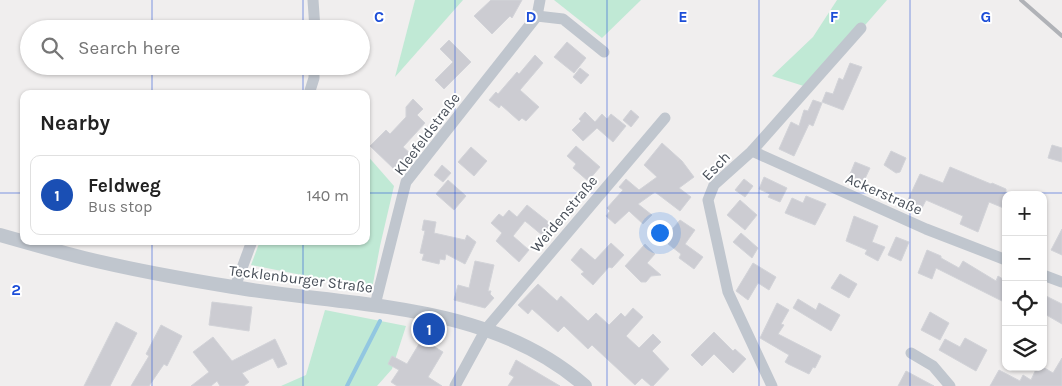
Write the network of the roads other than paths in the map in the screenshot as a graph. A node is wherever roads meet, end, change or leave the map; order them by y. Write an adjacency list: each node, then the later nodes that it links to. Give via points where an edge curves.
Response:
1 (313, 0): 4 (street)
2 (540, 0): 3 (street)
3 (538, 16): 6 (street, via 563,19); 19 (street, Kleefeldstraße, via 406,182)
4 (315, 20)
5 (861, 28): 10 (street, Esch)
6 (604, 52)
7 (314, 75): 8 (street)
8 (310, 90)
9 (665, 118): 20 (street, Weidenstraße)
10 (752, 151): 15 (street, Ackerstraße, via 926,229); 24 (street, Esch, via 714,185 708,200 728,292)
11 (0, 235): 12 (street, Tecklenburger Straße)
12 (20, 240)
13 (37, 245): 18 (street, Tecklenburger Straße, via 84,258)
14 (251, 245): 18 (street)
15 (1002, 258)
16 (1047, 276): 17 (street)
17 (1062, 282)
18 (235, 287): 19 (street, Tecklenburger Straße)
19 (375, 305): 20 (street, Tecklenburger Straße)
20 (486, 329): 22 (street, Weidenstraße); 23 (street, Tecklenburger Straße, via 543,356)
21 (911, 353): 25 (street, via 934,366)
22 (456, 386)
23 (585, 386)
24 (772, 386)
25 (950, 386)

